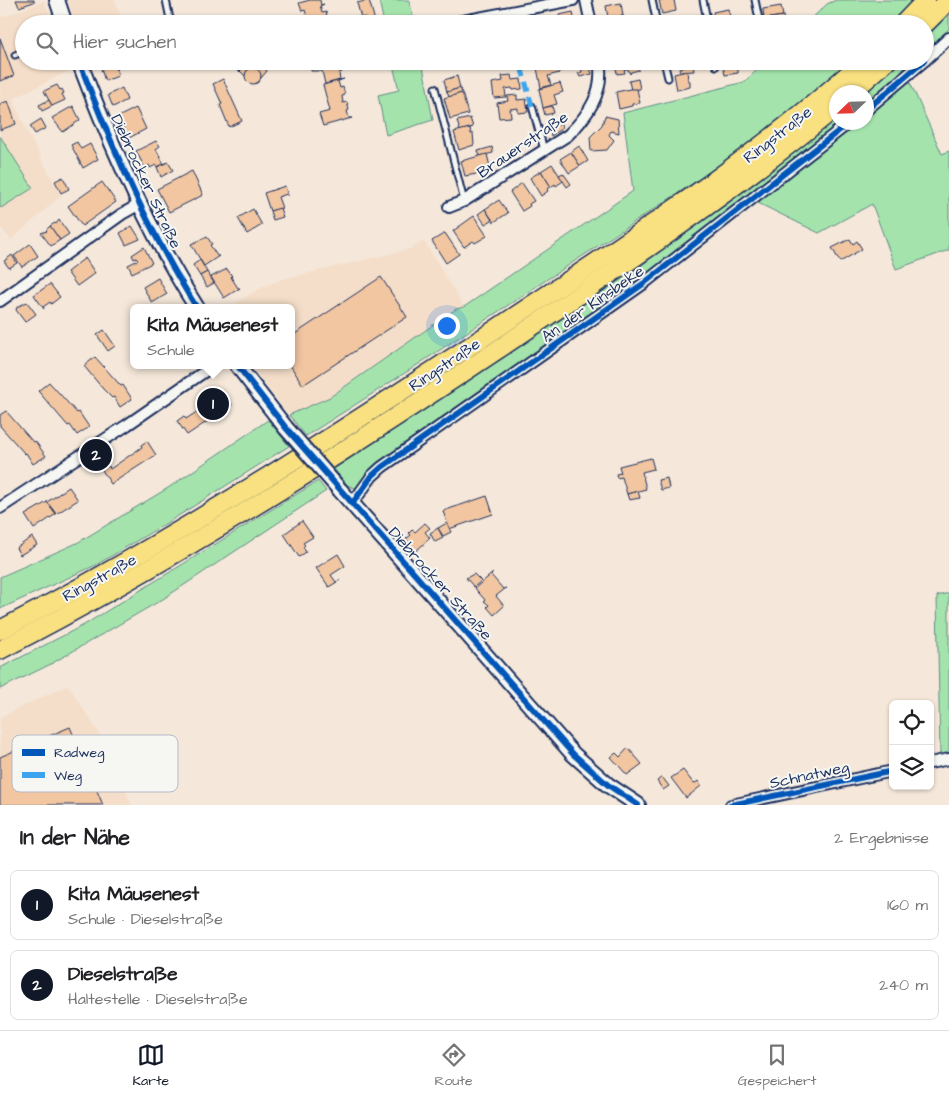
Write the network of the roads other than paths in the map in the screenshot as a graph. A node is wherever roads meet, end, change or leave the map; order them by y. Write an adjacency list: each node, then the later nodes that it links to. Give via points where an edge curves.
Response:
1 (57, 0): 10 (main road)
2 (166, 0): 11 (lane)
3 (573, 0): 12 (street)
4 (586, 0): 13 (street)
5 (652, 0): 14 (lane)
6 (703, 0): 15 (lane)
7 (755, 0): 16 (lane)
8 (926, 0): 17 (highway)
9 (948, 0): 18 (highway)
10 (62, 15)
11 (169, 15)
12 (494, 15)
13 (589, 15)
14 (655, 15)
15 (706, 15)
16 (758, 15)
17 (912, 15)
18 (934, 15)
19 (949, 38): 20 (street)
20 (934, 51)
21 (83, 70): 36 (main road, Diebrocker Straße)
22 (599, 70): 34 (street, Brauerstraße, via 599,84 589,112 568,134)
23 (666, 70): 27 (lane)
24 (853, 70): 44 (highway, Ringstraße, via 741,162 427,375 178,532)
25 (877, 70): 28 (highway)
26 (912, 70): 30 (street)
27 (668, 78)
28 (860, 85)
29 (435, 88): 35 (lane)
30 (874, 103)
31 (532, 106): 34 (lane)
32 (829, 113): 45 (highway, Ringstraße, via 752,174 680,225 366,437 186,548)
33 (840, 130): 42 (street, An der Kinsbeke, via 644,284 382,467)
34 (544, 150): 35 (street, Brauerstraße)
35 (464, 201): 37 (street, Brauerstraße)
36 (140, 204): 38 (street); 39 (main road, Diebrocker Straße)
37 (448, 207)
38 (0, 301)
39 (195, 304)
40 (208, 369): 43 (street)
41 (240, 369): 42 (main road, Diebrocker Straße, bridge)
42 (352, 504): 49 (main road, Diebrocker Straße, via 573,754 608,785)
43 (0, 508)
44 (0, 630)
45 (0, 650)
46 (949, 759): 47 (street)
47 (934, 762)
48 (889, 772): 50 (street, Schnatweg)
49 (638, 805)
50 (732, 805)

